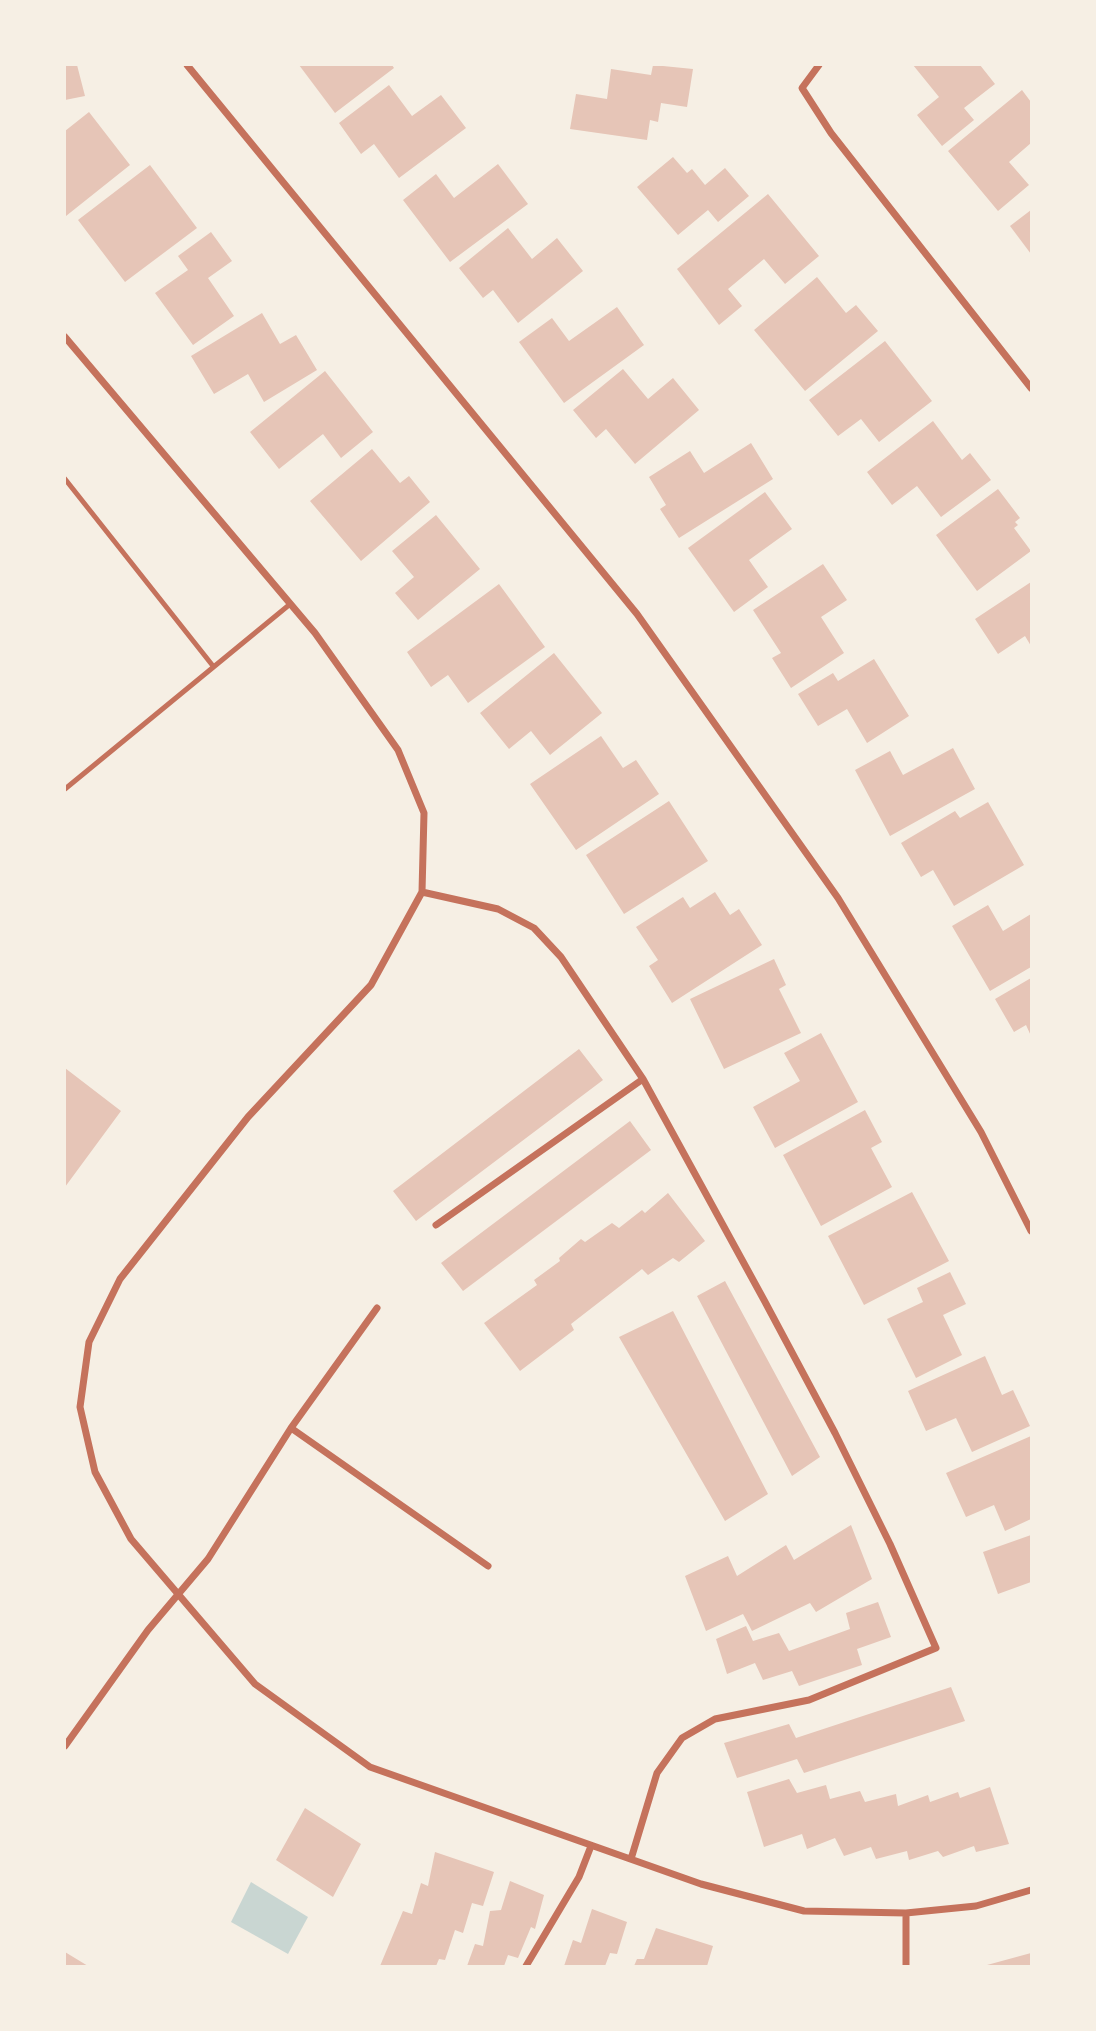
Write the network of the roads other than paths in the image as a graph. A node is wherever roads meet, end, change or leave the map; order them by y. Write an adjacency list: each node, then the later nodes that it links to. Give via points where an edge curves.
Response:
1 (187, 65): 12 (street, via 637,614 838,898 981,1132)
2 (819, 65): 4 (street, via 802,88 831,133)
3 (65, 337): 6 (street)
4 (1031, 388)
5 (65, 479): 7 (lane)
6 (289, 605): 7 (lane); 9 (street, via 398,750 424,813)
7 (213, 666): 8 (lane)
8 (65, 789)
9 (422, 892): 10 (street, via 498,909 534,928 561,957); 16 (street, via 371,985 248,1117 120,1279 89,1342 80,1407 95,1472 131,1539)
10 (643, 1079): 11 (street); 19 (street, via 835,1433 936,1648 809,1700 715,1719 682,1738 657,1773)
11 (436, 1225)
12 (1031, 1231)
13 (377, 1308): 14 (street)
14 (291, 1428): 15 (street); 16 (street, via 208,1559)
15 (488, 1566)
16 (178, 1594): 17 (street); 18 (street, via 255,1684 370,1767)
17 (65, 1746)
18 (591, 1846): 19 (street); 22 (street, via 579,1877)
19 (631, 1859): 21 (street, via 701,1884 804,1911)
20 (1031, 1890): 21 (street, via 975,1906)
21 (906, 1913): 23 (street)
22 (526, 1966)
23 (906, 1966)

